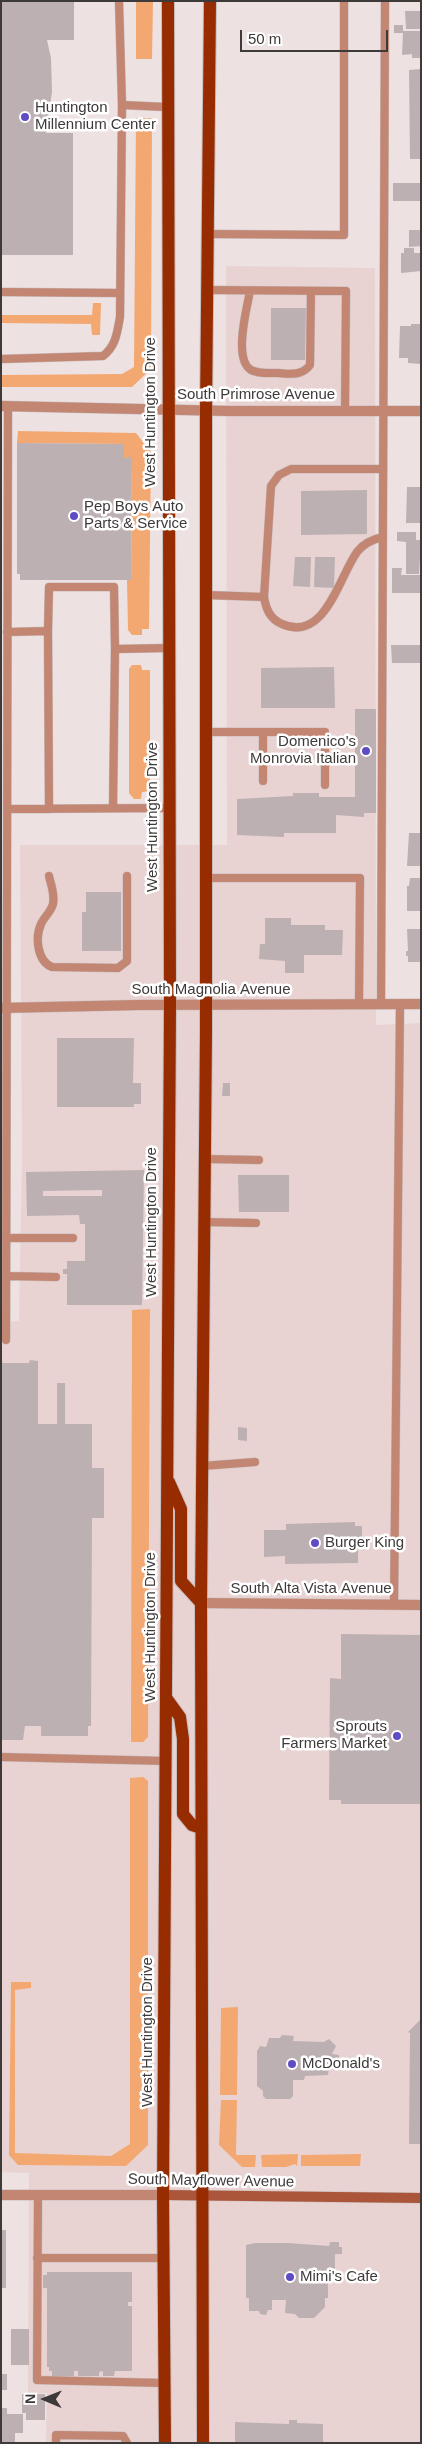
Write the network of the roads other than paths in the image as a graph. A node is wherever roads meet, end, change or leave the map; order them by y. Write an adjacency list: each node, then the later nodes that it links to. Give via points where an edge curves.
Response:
1 (119, 1): 6 (lane)
2 (168, 1): 7 (main road, West Huntington Drive)
3 (210, 1): 8 (main road)
4 (344, 1): 8 (lane, via 344,235)
5 (385, 1): 19 (lane)
6 (122, 104): 7 (lane); 13 (lane)
7 (166, 107): 16 (main road, West Huntington Drive)
8 (208, 234): 9 (main road)
9 (207, 290): 10 (lane); 18 (main road)
10 (250, 291): 11 (lane); 11 (lane, via 242,342 245,364 257,372 294,374 307,370 312,356)
11 (311, 291): 17 (lane, via 346,291)
12 (1, 292): 13 (lane)
13 (120, 293): 14 (lane, via 115,342 103,356)
14 (1, 360)
15 (5, 406): 16 (street, South Primrose Avenue); 25 (lane)
16 (167, 409): 18 (street, South Primrose Avenue); 27 (main road, West Huntington Drive)
17 (345, 410): 18 (street, South Primrose Avenue); 19 (street, South Primrose Avenue)
18 (206, 411): 23 (main road)
19 (384, 411): 20 (street, South Primrose Avenue); 21 (lane)
20 (421, 411)
21 (383, 469): 22 (lane); 24 (lane, via 291,469 279,475 271,486)
22 (383, 537): 24 (lane, via 373,539 358,551 318,620 298,627 279,623 265,607); 42 (lane)
23 (206, 595): 24 (lane); 29 (main road)
24 (264, 597)
25 (7, 632): 26 (lane); 35 (lane)
26 (48, 632): 28 (lane, via 49,587 114,587); 36 (lane)
27 (168, 648): 28 (lane); 34 (main road, West Huntington Drive)
28 (114, 649): 33 (lane)
29 (206, 732): 30 (lane); 39 (main road)
30 (263, 732): 31 (lane); 32 (lane, via 325,732)
31 (264, 781)
32 (325, 786)
33 (113, 808): 34 (lane); 36 (lane)
34 (169, 808): 40 (main road, West Huntington Drive)
35 (7, 809): 36 (lane); 46 (lane)
36 (49, 809)
37 (49, 876): 38 (lane, via 53,906 41,924 38,937 43,960 52,967 118,968 127,960)
38 (127, 876)
39 (206, 878): 41 (lane, via 360,878); 45 (main road)
40 (170, 1004): 45 (street, South Magnolia Avenue); 46 (street, South Magnolia Avenue); 59 (main road, West Huntington Drive)
41 (359, 1004): 42 (street, South Magnolia Avenue); 45 (street, South Magnolia Avenue)
42 (382, 1004): 43 (street, South Magnolia Avenue)
43 (400, 1004): 44 (street, South Magnolia Avenue); 62 (lane)
44 (421, 1004)
45 (206, 1005): 48 (main road)
46 (4, 1008): 47 (lane)
47 (4, 1054): 52 (lane)
48 (205, 1159): 49 (lane); 50 (main road)
49 (258, 1160)
50 (204, 1222): 51 (lane); 58 (main road)
51 (256, 1223)
52 (6, 1238): 53 (lane); 54 (lane)
53 (73, 1238)
54 (6, 1276): 55 (lane); 56 (lane)
55 (56, 1277)
56 (6, 1340)
57 (255, 1462): 58 (lane)
58 (202, 1466): 60 (main road)
59 (167, 1478): 60 (main road, via 181,1509 181,1581); 63 (main road, West Huntington Drive)
60 (201, 1603): 62 (street, South Alta Vista Avenue); 66 (main road)
61 (421, 1604): 62 (street, South Alta Vista Avenue)
62 (394, 1605)
63 (167, 1699): 65 (main road, West Huntington Drive); 66 (main road, via 180,1717 183,1814 192,1825)
64 (1, 1757): 65 (lane)
65 (167, 1761): 69 (main road, West Huntington Drive)
66 (201, 1828): 70 (main road)
67 (1, 2195): 68 (street, South Mayflower Avenue)
68 (38, 2195): 69 (street, South Mayflower Avenue); 72 (lane)
69 (163, 2195): 70 (street, South Mayflower Avenue); 73 (main road, West Huntington Drive)
70 (201, 2196): 71 (street, South Mayflower Avenue); 78 (main road)
71 (421, 2198)
72 (37, 2258): 73 (lane); 74 (lane, via 37,2380)
73 (163, 2258): 74 (main road, West Huntington Drive)
74 (164, 2383): 77 (main road, West Huntington Drive)
75 (56, 2443): 76 (lane, via 56,2435 123,2436)
76 (127, 2443)
77 (165, 2443)
78 (203, 2443)

